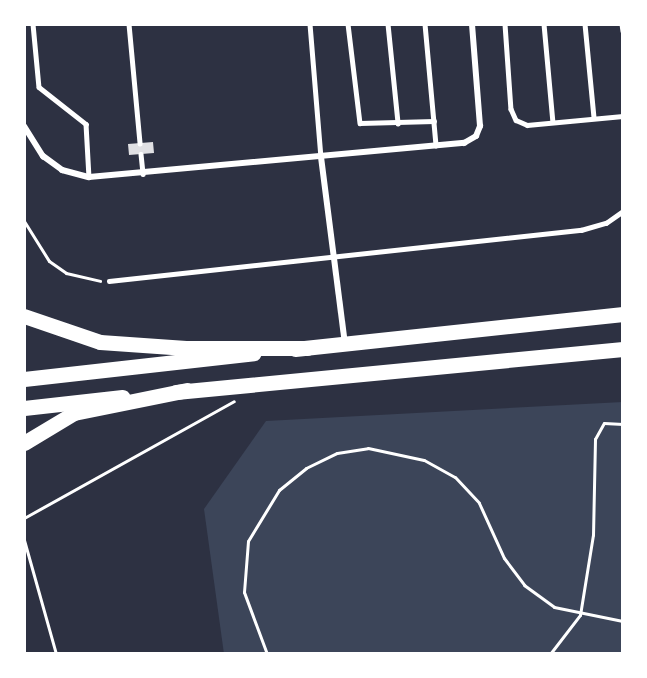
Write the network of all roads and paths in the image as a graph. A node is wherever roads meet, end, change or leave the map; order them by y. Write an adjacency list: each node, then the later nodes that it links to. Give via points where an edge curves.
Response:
1 (33, 24): 24 (lane, via 39,87 86,124)
2 (129, 24): 19 (lane)
3 (310, 24): 22 (lane)
4 (348, 24): 17 (lane, via 357,118 369,125)
5 (388, 24): 17 (lane)
6 (425, 24): 15 (lane)
7 (472, 24): 20 (street, via 480,126 476,136 464,143)
8 (505, 24): 16 (lane, via 513,115 527,124)
9 (544, 24): 16 (lane)
10 (585, 24): 14 (lane)
11 (622, 24): 12 (lane)
12 (623, 31)
13 (623, 116): 14 (lane)
14 (594, 118): 16 (lane)
15 (434, 120): 17 (lane); 20 (lane)
16 (553, 122)
17 (398, 123)
18 (24, 126): 24 (street, via 43,156 62,170)
19 (140, 143)
20 (436, 146): 22 (street)
21 (141, 154): 23 (lane)
22 (321, 157): 23 (street); 27 (street)
23 (143, 174): 24 (street)
24 (89, 177)
25 (623, 211): 27 (lane, via 606,223 587,229)
26 (24, 221): 28 (path, via 49,261 86,280)
27 (334, 257): 28 (lane); 31 (street)
28 (109, 281)
29 (623, 314): 31 (main road)
30 (24, 316): 32 (main road, via 100,342 186,348)
31 (345, 344): 32 (main road)
32 (307, 348): 34 (main road)
33 (623, 351): 35 (main road)
34 (24, 379)
35 (242, 385): 36 (main road); 40 (path, via 232,405)
36 (187, 390): 37 (main road); 39 (main road, via 74,413)
37 (24, 408)
38 (623, 424): 42 (path, via 604,423 595,439 593,535)
39 (24, 443)
40 (24, 518)
41 (24, 540): 44 (path)
42 (580, 615): 43 (path); 45 (path, via 554,607 524,585 504,558 479,503 455,477 424,460 368,448 337,453 306,468 279,490 248,541 244,592); 46 (path)
43 (623, 621)
44 (56, 654)
45 (267, 654)
46 (550, 654)

